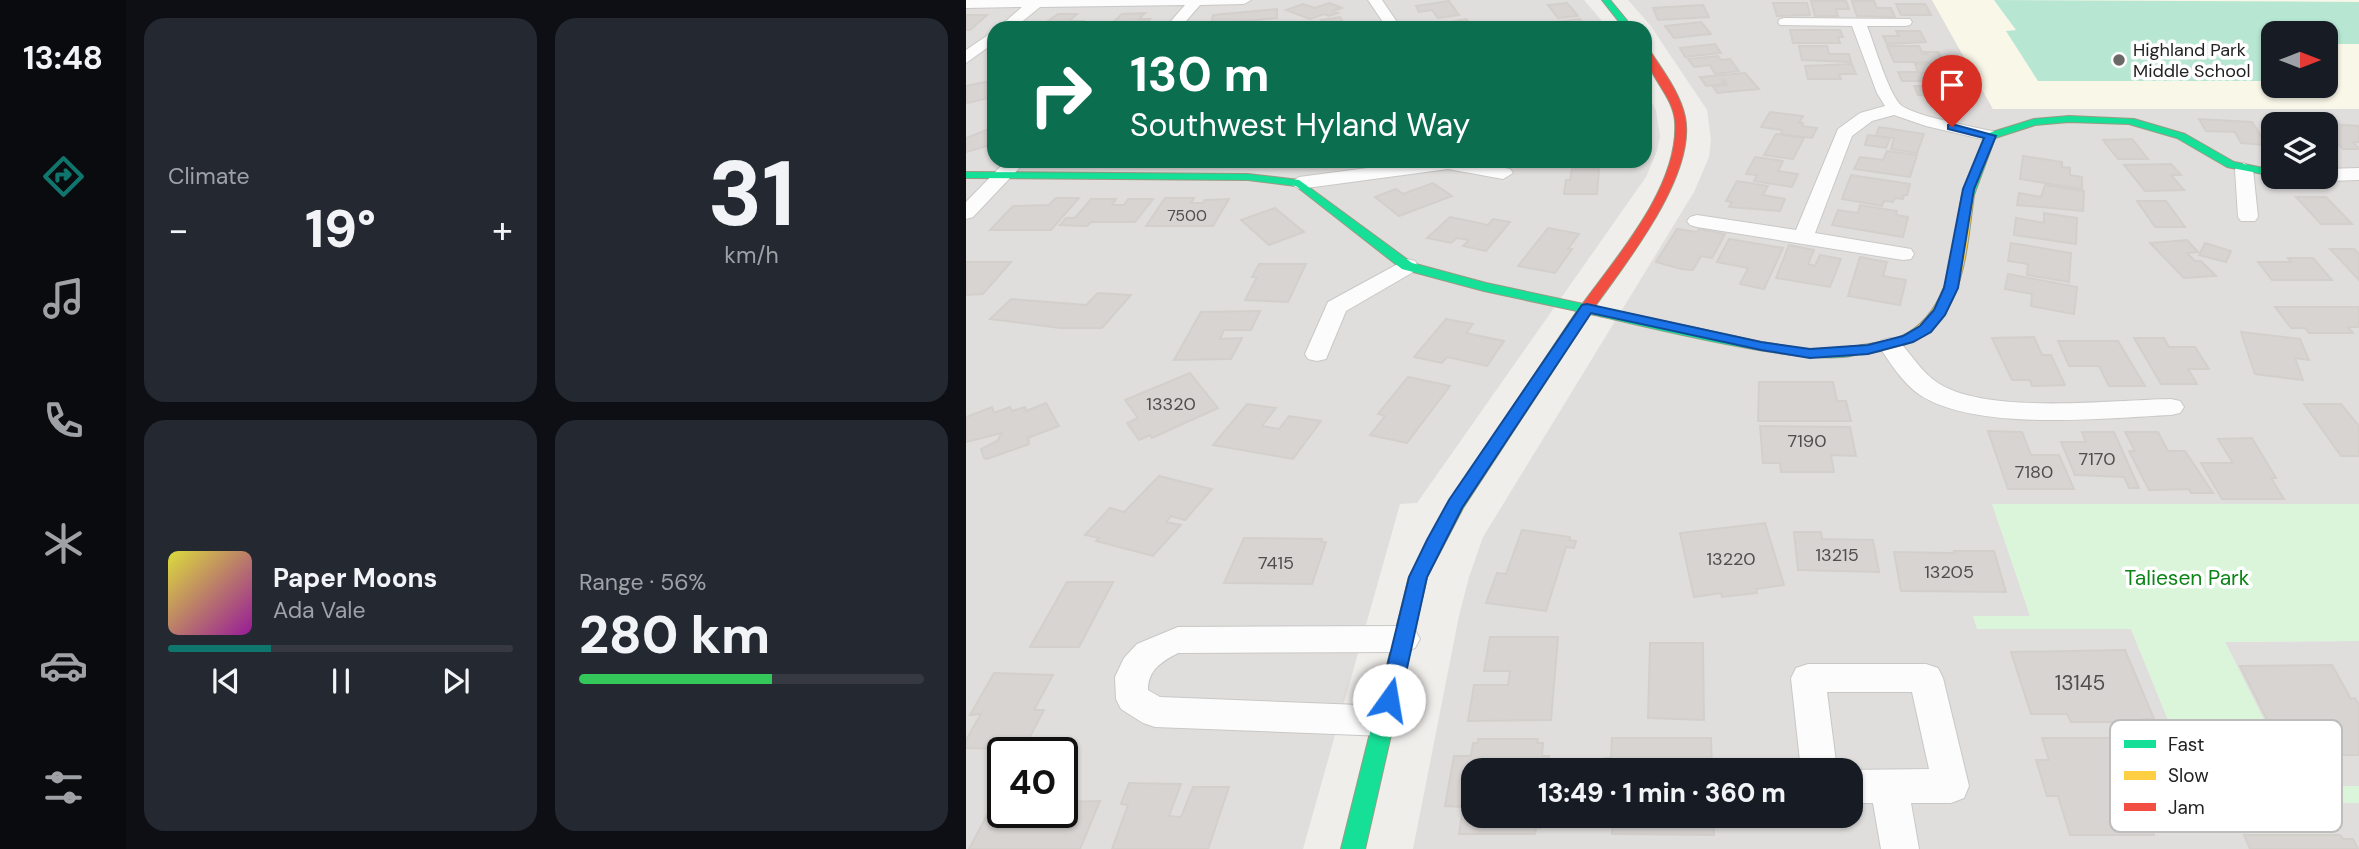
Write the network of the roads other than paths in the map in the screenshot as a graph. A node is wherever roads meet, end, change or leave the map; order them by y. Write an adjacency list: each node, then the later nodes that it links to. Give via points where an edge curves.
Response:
1 (1244, 0): 5 (street)
2 (1374, 0): 10 (street)
3 (1606, 0): 11 (street)
4 (1076, 2): 5 (street); 7 (street)
5 (1195, 2): 9 (street)
6 (966, 4): 7 (street)
7 (1035, 4): 8 (street)
8 (1014, 21)
9 (1178, 21)
10 (1389, 21)
11 (1623, 21)
12 (1786, 22): 13 (street)
13 (1858, 22): 14 (street); 18 (street)
14 (1905, 22)
15 (987, 42): 16 (street)
16 (966, 58)
17 (1652, 63): 36 (street, via 1679,108 1681,157 1666,189)
18 (1895, 109): 19 (street); 33 (street, via 1866,117 1844,133)
19 (1990, 136): 23 (street, via 2034,122 2130,121 2181,136); 37 (street, via 1969,189 1951,288 1940,312 1926,329)
20 (1010, 168): 27 (street); 29 (street); 30 (street)
21 (1411, 168): 29 (street)
22 (1476, 168): 25 (street)
23 (2244, 169): 24 (street); 31 (street)
24 (2261, 171)
25 (1503, 173)
26 (2359, 174): 28 (street)
27 (966, 175)
28 (2338, 175)
29 (1299, 183): 35 (street)
30 (966, 213)
31 (2248, 216)
32 (1698, 221): 33 (street)
33 (1803, 237): 34 (street)
34 (1903, 254)
35 (1407, 266): 36 (street); 38 (street, via 1336,307)
36 (1587, 308): 37 (street, via 1810,354); 40 (street, via 1455,505 1418,577)
37 (1890, 345): 39 (street, via 1929,389 1994,410)
38 (1317, 354)
39 (2171, 407)
40 (1404, 639): 41 (street); 41 (street, via 1178,639 1157,645 1137,663 1129,685 1133,699 1155,712)
41 (1385, 721): 45 (street)
42 (1818, 758): 44 (street, via 1808,678 1926,678 1951,786)
43 (1863, 786): 44 (street)
44 (1889, 786): 46 (street)
45 (1353, 849)
46 (1900, 849)

